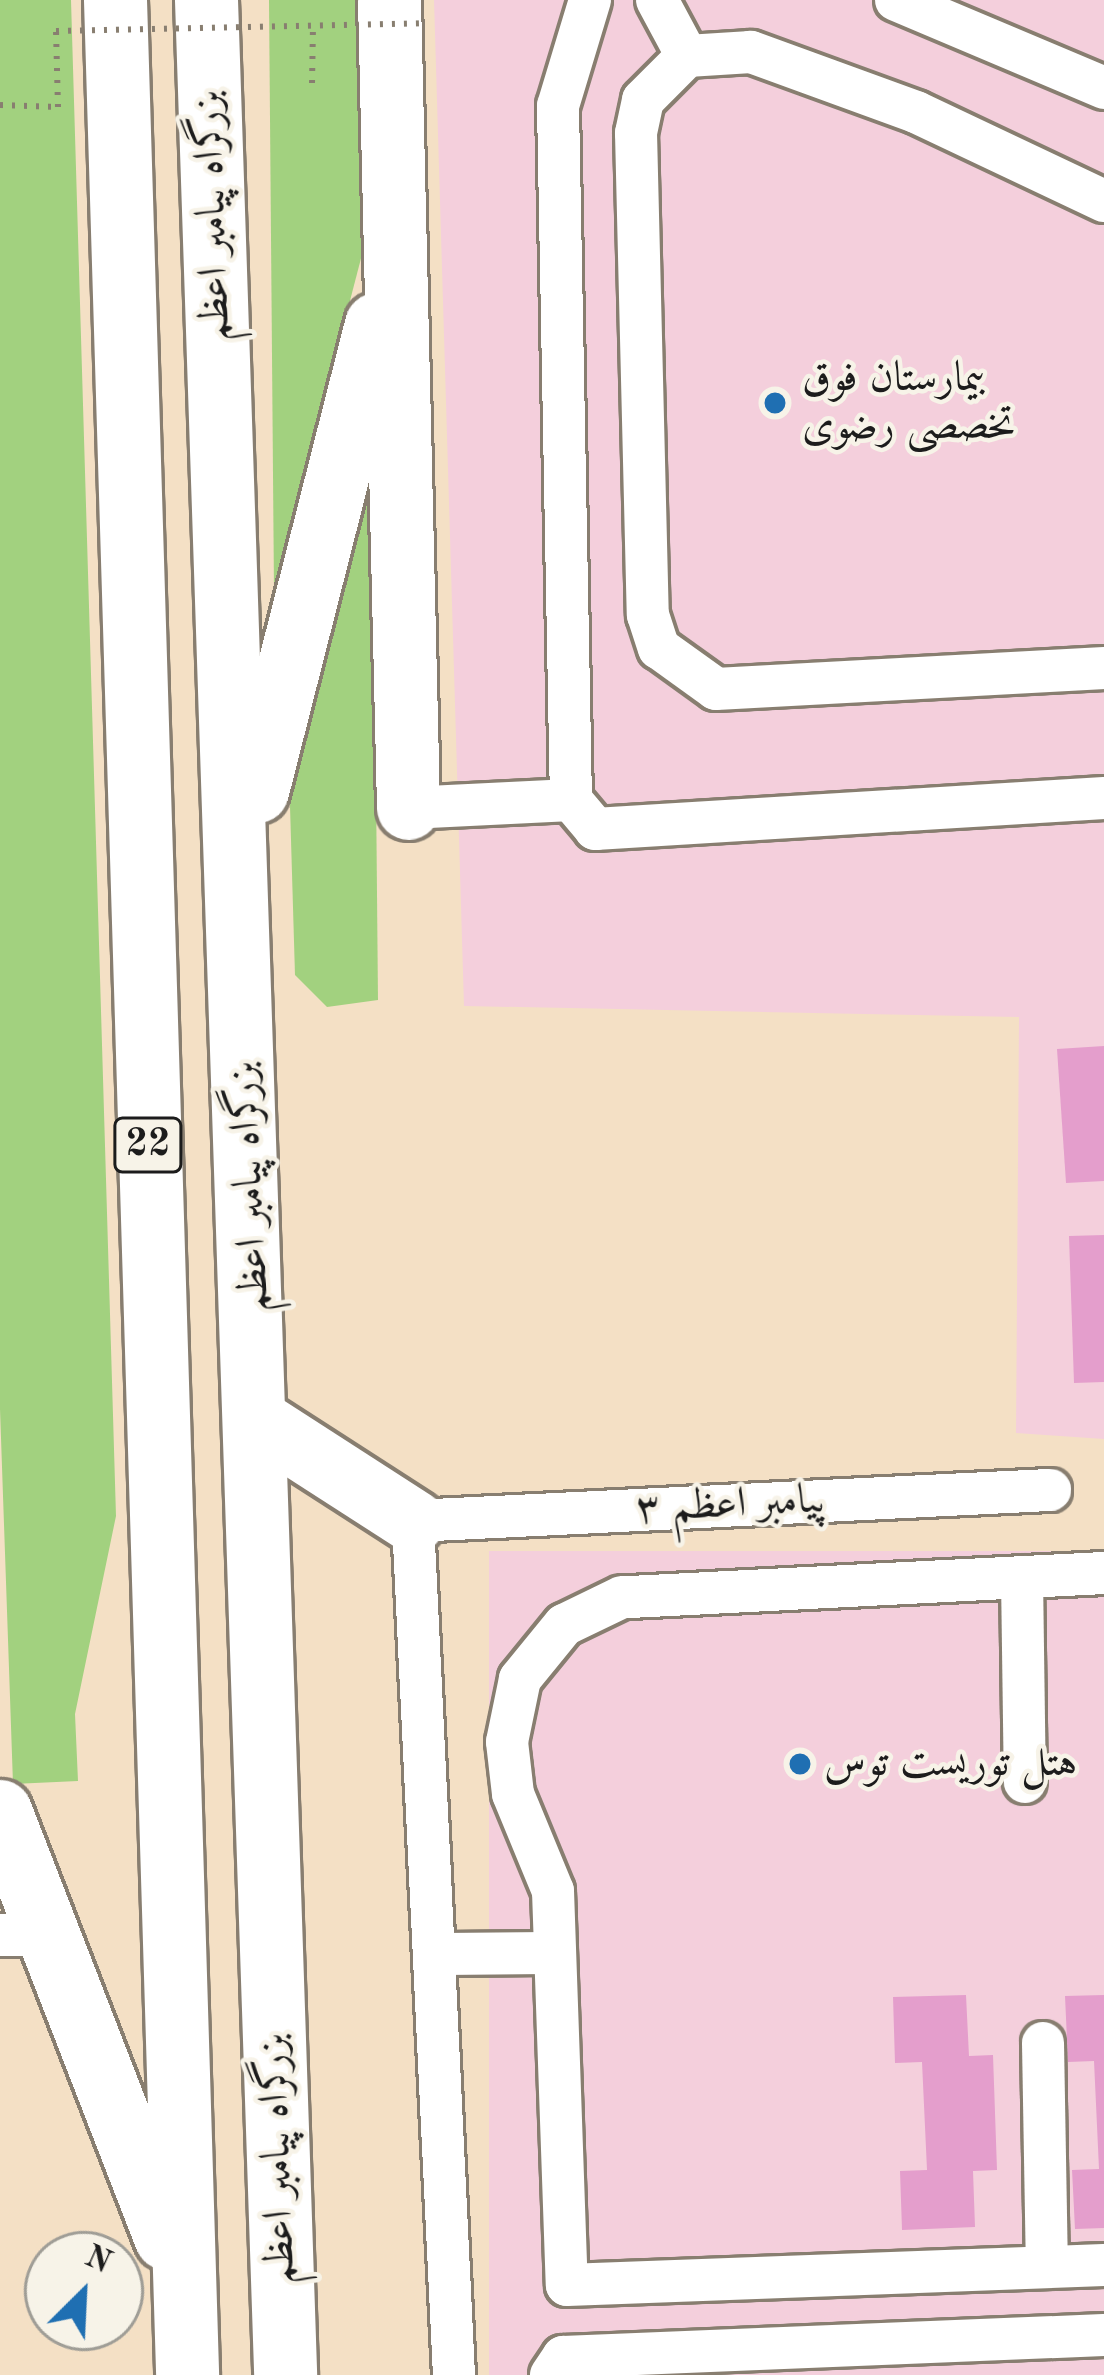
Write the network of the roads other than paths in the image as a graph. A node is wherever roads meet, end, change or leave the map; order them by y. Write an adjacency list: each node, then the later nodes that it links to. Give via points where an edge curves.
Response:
1 (116, 0): 31 (highway, 22)
2 (206, 0): 10 (highway, بزرگراه پیامبر اعظم / 22)
3 (230, 0): 10 (highway)
4 (590, 0): 15 (street, via 558,106)
5 (657, 0): 8 (street)
6 (896, 0): 9 (street)
7 (407, 11): 12 (highway)
8 (687, 56): 11 (street, via 751,52 916,112); 13 (street, via 643,100 636,133 648,615 659,648 716,689)
9 (1104, 88)
10 (210, 126): 17 (highway, بزرگراه پیامبر اعظم / 22)
11 (1104, 201)
12 (395, 251): 16 (highway); 17 (highway)
13 (1104, 668)
14 (1104, 798): 15 (street, via 596,829)
15 (572, 800): 16 (street)
16 (408, 808)
17 (235, 880): 18 (highway, بزرگراه پیامبر اعظم / 22)
18 (261, 1448): 20 (highway); 34 (highway, بزرگراه پیامبر اعظم / 22)
19 (1050, 1490): 20 (street, پیامبر اعظم ۳)
20 (414, 1536): 27 (street)
21 (1104, 1573): 22 (street)
22 (1022, 1577): 23 (street); 26 (street, via 622,1597 563,1625 520,1679 507,1742 513,1794 553,1892)
23 (1025, 1782)
24 (0, 1811): 25 (highway)
25 (26, 1934): 31 (highway)
26 (552, 1953): 27 (street); 30 (street, via 567,2285)
27 (439, 1954): 35 (street)
28 (1043, 2043): 30 (street)
29 (1104, 2265): 30 (street)
30 (1047, 2267)
31 (185, 2290): 33 (highway, 22)
32 (1104, 2335): 36 (street, via 563,2357)
33 (187, 2375)
34 (285, 2375)
35 (454, 2375)
36 (551, 2375)

